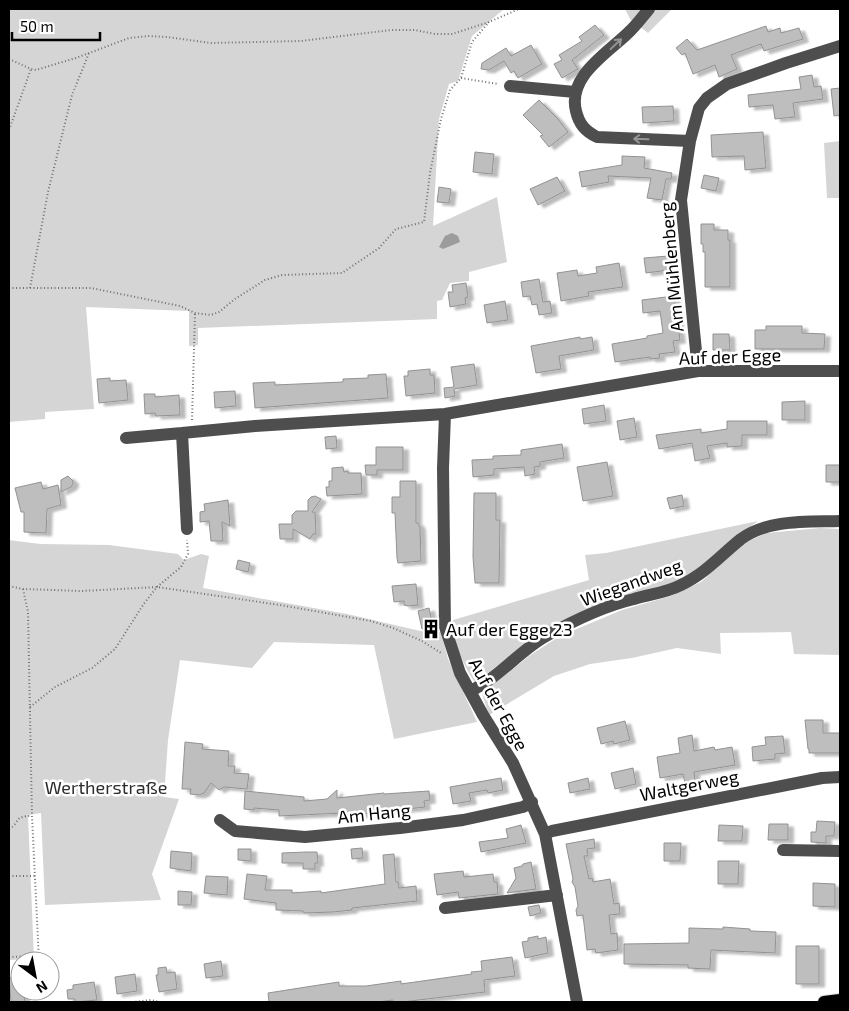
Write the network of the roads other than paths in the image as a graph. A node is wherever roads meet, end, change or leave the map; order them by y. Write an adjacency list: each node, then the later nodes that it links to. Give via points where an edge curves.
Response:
1 (648, 9): 4 (street, one-way to 1, via 586,73 632,30)
2 (840, 46): 5 (street, Am Mühlenberg, via 777,66 716,91 699,108)
3 (510, 86): 4 (street)
4 (575, 92): 5 (street, one-way to 4, via 597,137 581,125 575,106)
5 (690, 141): 7 (street, Am Mühlenberg, via 681,216)
6 (840, 370): 7 (street, Auf der Egge)
7 (698, 371): 8 (street, Auf der Egge)
8 (445, 414): 9 (street, Auf der Egge); 13 (street, Auf der Egge, via 445,628 453,655)
9 (187, 432): 10 (street, Auf der Egge); 12 (street)
10 (126, 438)
11 (840, 521): 13 (street, Wiegandweg, via 790,523 760,529 682,585 632,599 545,636)
12 (187, 529)
13 (470, 691): 15 (street, Auf der Egge)
14 (840, 777): 17 (street, Waltgerweg, via 633,814)
15 (532, 802): 16 (street, Am Hang, via 463,820 305,837 235,831); 17 (street, Auf der Egge)
16 (220, 820)
17 (545, 834): 20 (street, Auf der Egge)
18 (783, 850): 19 (street)
19 (840, 851)
20 (557, 895): 21 (street); 23 (street, Auf der Egge)
21 (445, 908)
22 (840, 1000): 24 (main road)
23 (576, 1002)
24 (824, 1002)

